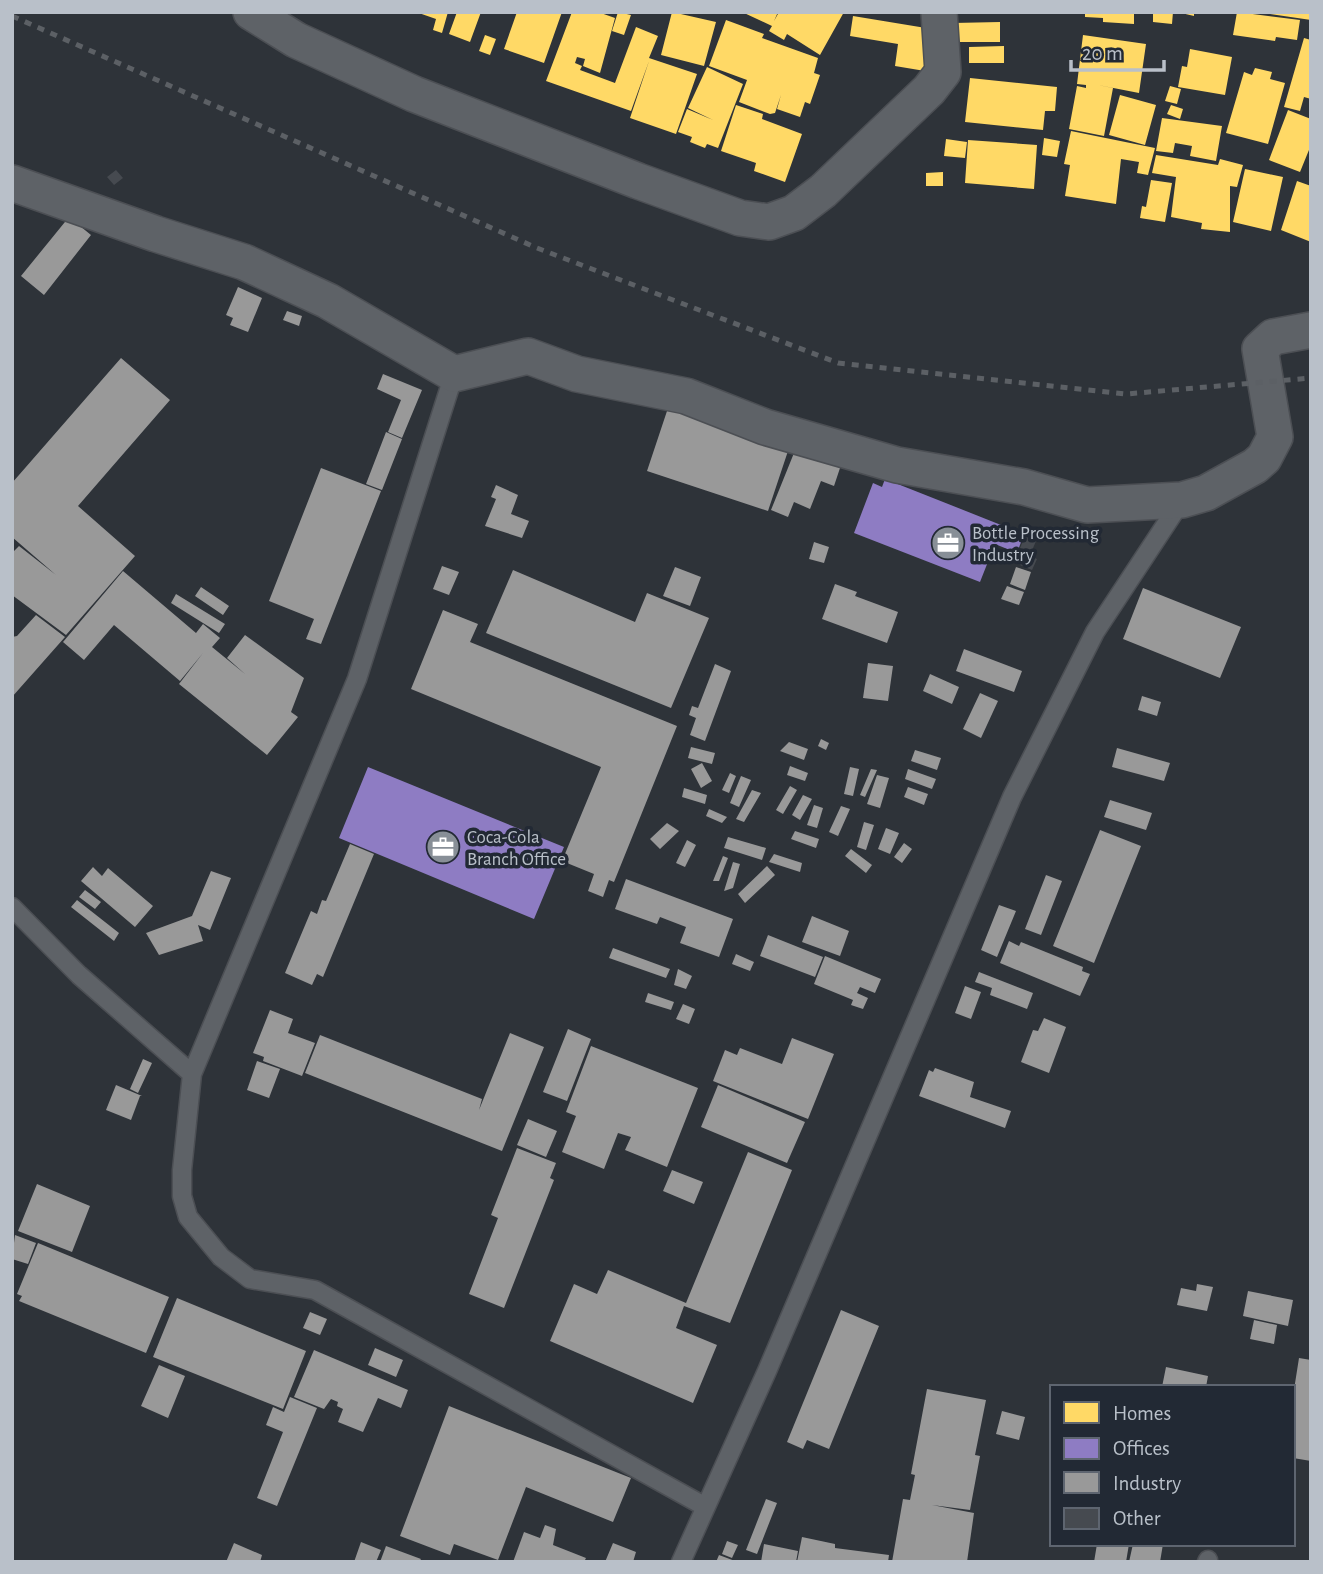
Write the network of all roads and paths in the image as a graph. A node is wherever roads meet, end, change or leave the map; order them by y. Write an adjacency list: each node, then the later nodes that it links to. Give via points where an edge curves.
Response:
1 (251, 12): 2 (street, via 338,60 459,112 740,218 769,222 794,212 823,191 929,90 943,72)
2 (939, 12)
3 (12, 183): 5 (street, via 244,262 328,301)
4 (1311, 330): 6 (street, via 1273,337 1259,349 1275,437 1264,458 1206,493)
5 (454, 374): 6 (street, via 528,356 576,374 686,396 765,427 897,465 1024,487 1087,505); 8 (lane, via 357,679)
6 (1182, 500): 9 (lane, via 1095,632 1012,797 767,1371)
7 (12, 907): 8 (lane, via 79,975)
8 (192, 1074): 9 (lane, via 182,1196 188,1217 221,1257 250,1279 315,1290)
9 (704, 1506): 10 (lane)
10 (681, 1562)

